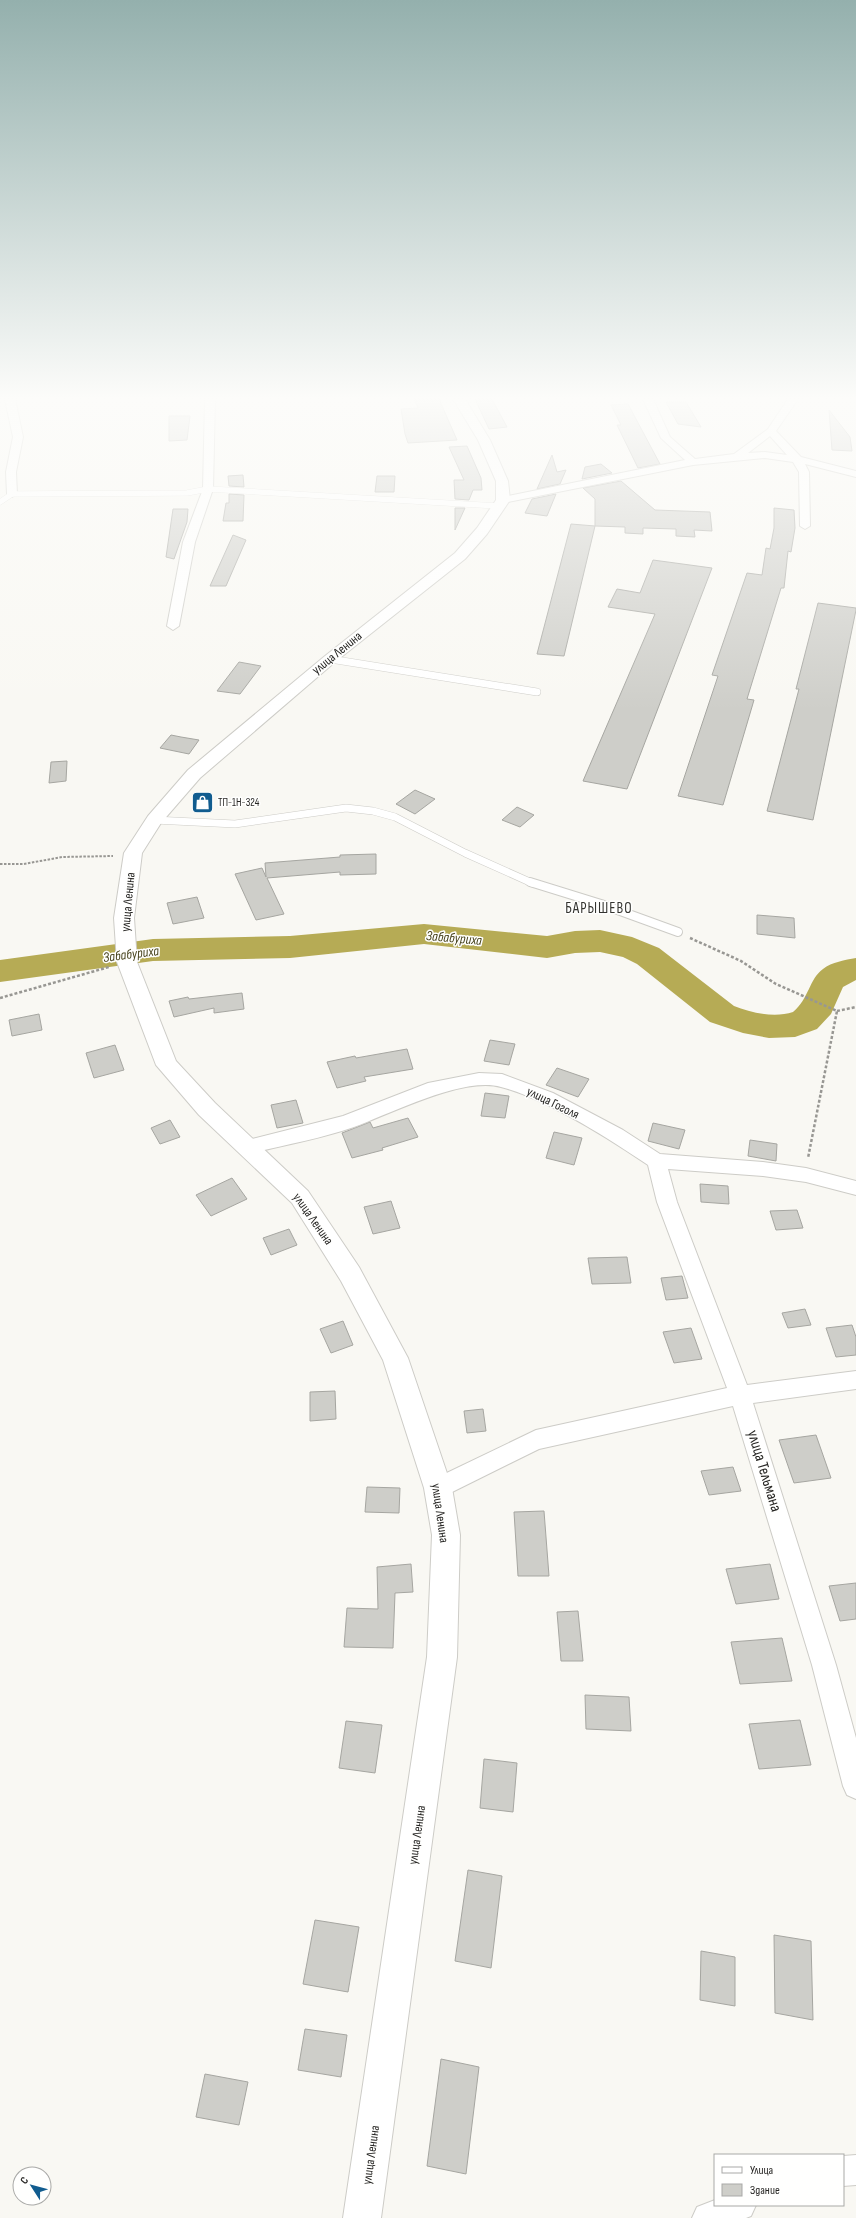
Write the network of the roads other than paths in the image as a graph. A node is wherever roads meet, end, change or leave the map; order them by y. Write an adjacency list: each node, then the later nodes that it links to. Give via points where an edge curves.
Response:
1 (203, 503): 6 (street, via 189,542)
2 (490, 503): 3 (lane)
3 (500, 503): 7 (main road, улица Ленина, via 482,531 460,556)
4 (805, 503): 5 (street)
5 (805, 526)
6 (173, 626)
7 (330, 659): 8 (lane); 9 (main road, улица Ленина, via 194,774)
8 (538, 692)
9 (154, 820): 10 (lane, via 235,824 346,808 373,811 395,817 465,853 534,884 601,904); 11 (main road, улица Ленина, via 133,854 124,932 127,962 168,1065 207,1109)
10 (678, 932)
11 (248, 1147): 12 (street, улица Гоголя, via 347,1122 428,1090 479,1079 502,1080 547,1098 617,1135); 16 (main road, улица Ленина, via 300,1197 350,1274 395,1358)
12 (656, 1160): 13 (street, улица Гоголя, via 806,1175); 15 (street, улица Тельмана, via 667,1202)
13 (856, 1188)
14 (856, 1380): 15 (street)
15 (740, 1394): 16 (street, via 536,1440); 17 (street, улица Тельмана, via 824,1665)
16 (438, 1488): 21 (main road, улица Ленина, via 446,1535 442,1658)
17 (856, 1786)
18 (856, 2170): 19 (street)
19 (844, 2171)
20 (738, 2206): 22 (street)
21 (362, 2218)
22 (708, 2218)

